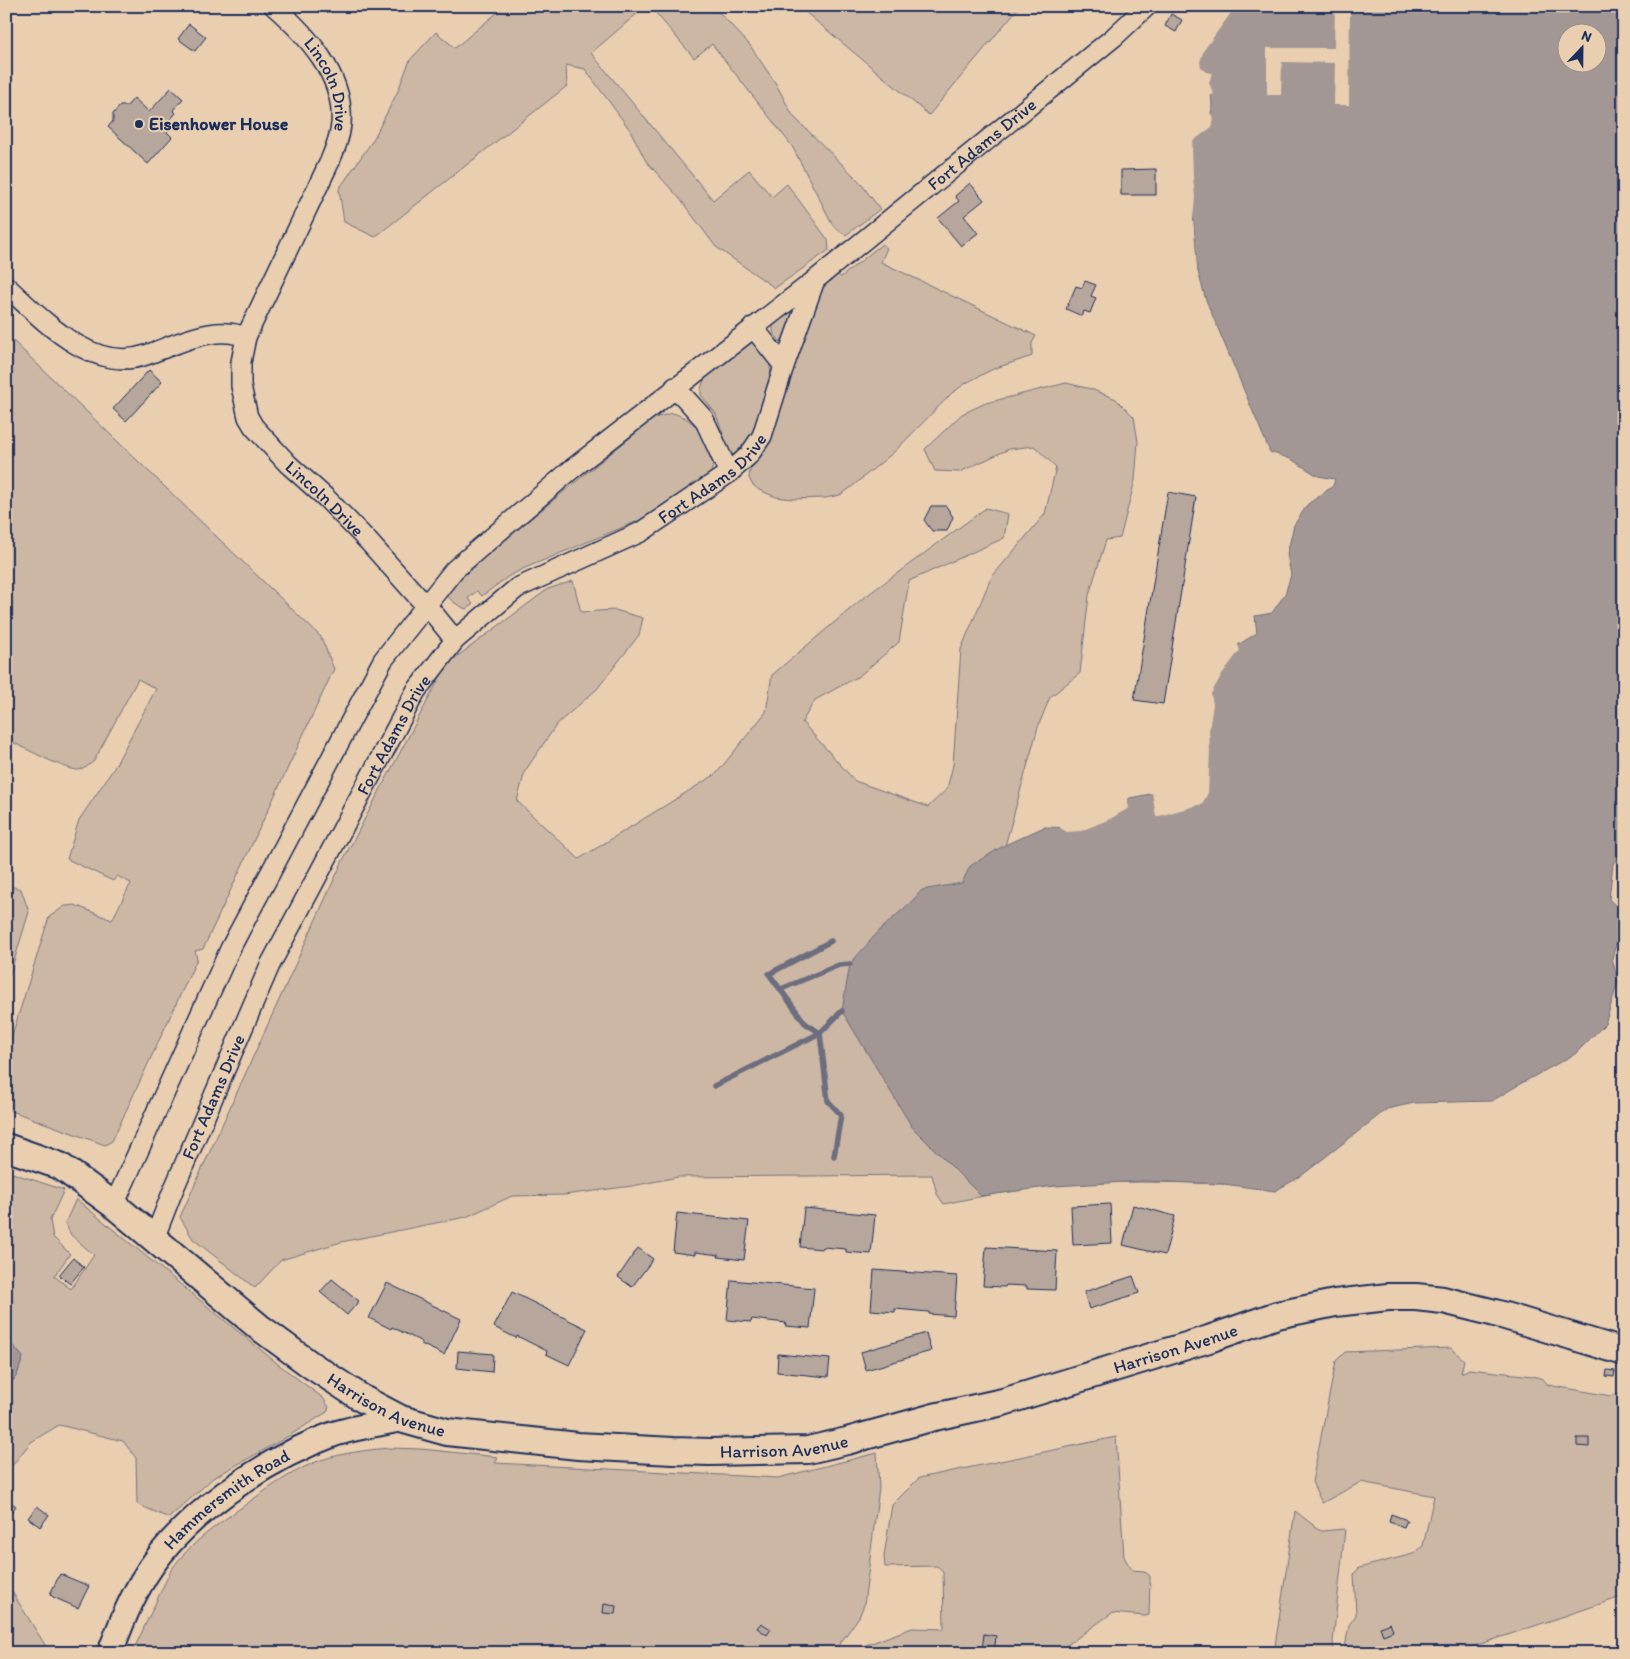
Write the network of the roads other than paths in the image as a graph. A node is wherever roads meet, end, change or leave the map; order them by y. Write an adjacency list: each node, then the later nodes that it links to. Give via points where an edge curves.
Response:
1 (274, 6): 6 (street, Lincoln Drive, via 323,58 336,86 341,124 330,161)
2 (1147, 6): 3 (street, Fort Adams Drive, via 1114,37)
3 (815, 280): 5 (street, Fort Adams Drive); 7 (street, Fort Adams Drive)
4 (6, 286): 6 (street, via 38,316 79,347 114,358 136,358 180,341 217,333)
5 (754, 327): 7 (street); 8 (street, Fort Adams Drive)
6 (246, 336): 10 (street, Lincoln Drive, via 241,386 248,417 254,427 368,541)
7 (784, 366): 9 (street, Fort Adams Drive, via 762,436 749,455)
8 (675, 387): 9 (street, via 704,419); 10 (street, Fort Adams Drive, via 572,469 454,570)
9 (729, 473): 11 (street, Fort Adams Drive, via 641,532 517,588)
10 (426, 606): 11 (street, Lincoln Drive); 13 (street, Fort Adams Drive, via 384,660 230,949)
11 (455, 640): 14 (street, Fort Adams Drive, via 416,691 270,965)
12 (6, 1147): 13 (main road, Harrison Avenue, via 60,1166)
13 (114, 1205): 14 (main road, Harrison Avenue)
14 (154, 1239): 16 (main road, Harrison Avenue, via 259,1327 311,1365)
15 (1624, 1352): 16 (main road, Harrison Avenue, via 1443,1300 1388,1297 1277,1314 1003,1402 808,1450 710,1452 578,1446 446,1432)
16 (401, 1419): 17 (street, Hammersmith Road, via 335,1434 290,1453 255,1473 193,1520 167,1547 142,1581)
17 (110, 1653)

